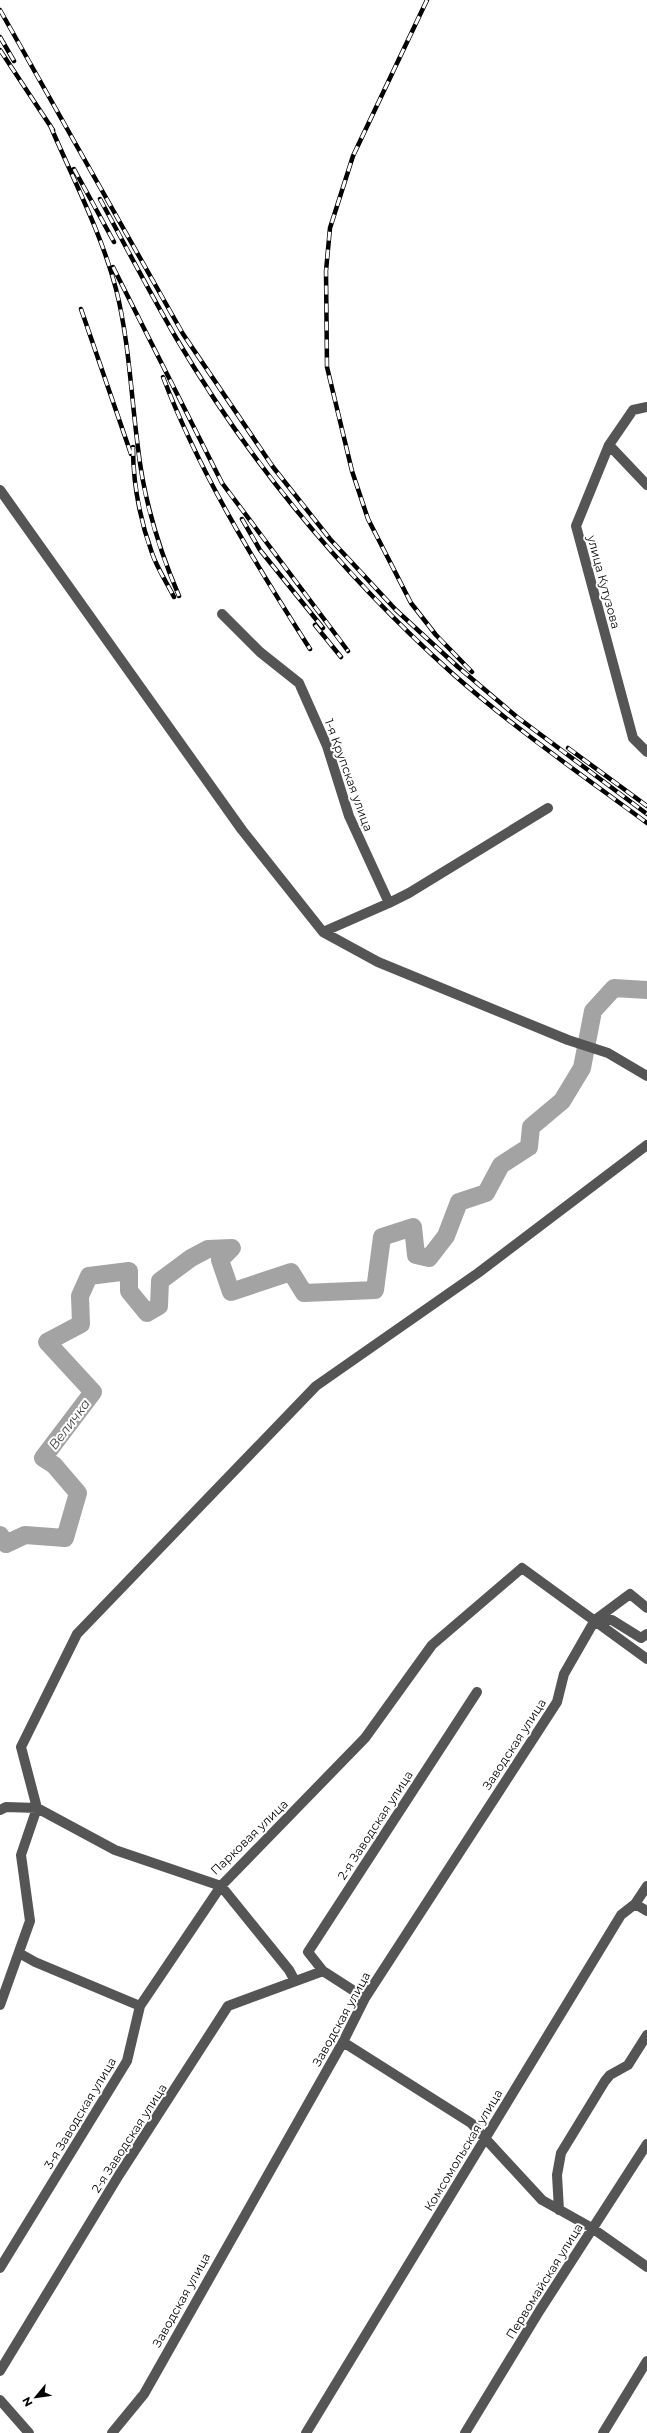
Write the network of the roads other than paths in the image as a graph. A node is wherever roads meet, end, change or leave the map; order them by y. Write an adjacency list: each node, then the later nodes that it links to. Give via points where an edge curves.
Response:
1 (647, 407): 2 (street, улица Кутузова, via 633,410)
2 (610, 446): 3 (street); 6 (street, улица Кутузова, via 576,526)
3 (647, 486)
4 (0, 490): 11 (street, via 242,830)
5 (222, 614): 10 (street, 1-я Крупская улица, via 260,652 299,682 327,746 349,816)
6 (633, 738): 7 (street); 8 (street)
7 (647, 739)
8 (647, 752)
9 (548, 808): 10 (street)
10 (389, 903): 11 (street)
11 (323, 932): 12 (street, via 378,962 568,1040 608,1053)
12 (647, 1076)
13 (647, 1145): 20 (street, via 478,1273 316,1386 77,1634 21,1747)
14 (647, 1608): 15 (street, via 630,1594)
15 (595, 1620): 16 (street, via 612,1620 642,1638); 17 (street); 21 (street, Парковая улица, via 522,1568 432,1645 365,1738); 28 (street, Заводская улица, via 564,1674 557,1702)
16 (647, 1634)
17 (647, 1659)
18 (477, 1692): 26 (street, 2-я Заводская улица, via 308,1952)
19 (2, 1807): 20 (street, Парковая улица)
20 (37, 1808): 21 (street, Парковая улица, via 115,1850); 25 (street, via 21,1855 30,1921)
21 (221, 1886): 27 (street, via 289,1970); 30 (street, 3-я Заводская улица)
22 (647, 1886): 23 (street, Комсомольская улица)
23 (636, 1904): 24 (street); 33 (street, Комсомольская улица, via 621,1915)
24 (647, 1911)
25 (19, 1953): 29 (street); 30 (street)
26 (323, 1971): 27 (street, 2-я Заводская улица); 28 (street, 2-я Заводская улица)
27 (295, 1981): 40 (street, 2-я Заводская улица, via 228,2006 119,2175)
28 (365, 1998): 32 (street, Заводская улица)
29 (0, 2005)
30 (140, 2006): 38 (street, 3-я Заводская улица, via 127,2061)
31 (647, 2035): 35 (street, via 628,2065 610,2075 561,2153 557,2175)
32 (343, 2042): 33 (street, via 471,2123); 43 (street, Заводская улица, via 144,2394)
33 (484, 2140): 35 (street, via 542,2200); 44 (street, Комсомольская улица)
34 (647, 2144): 36 (street, Первомайская улица)
35 (559, 2210): 36 (street)
36 (592, 2228): 37 (street); 45 (street, Первомайская улица)
37 (647, 2267)
38 (0, 2268)
39 (647, 2361): 46 (street)
40 (0, 2371)
41 (0, 2400): 42 (street)
42 (29, 2433)
43 (112, 2433)
44 (306, 2433)
45 (465, 2433)
46 (603, 2433)

